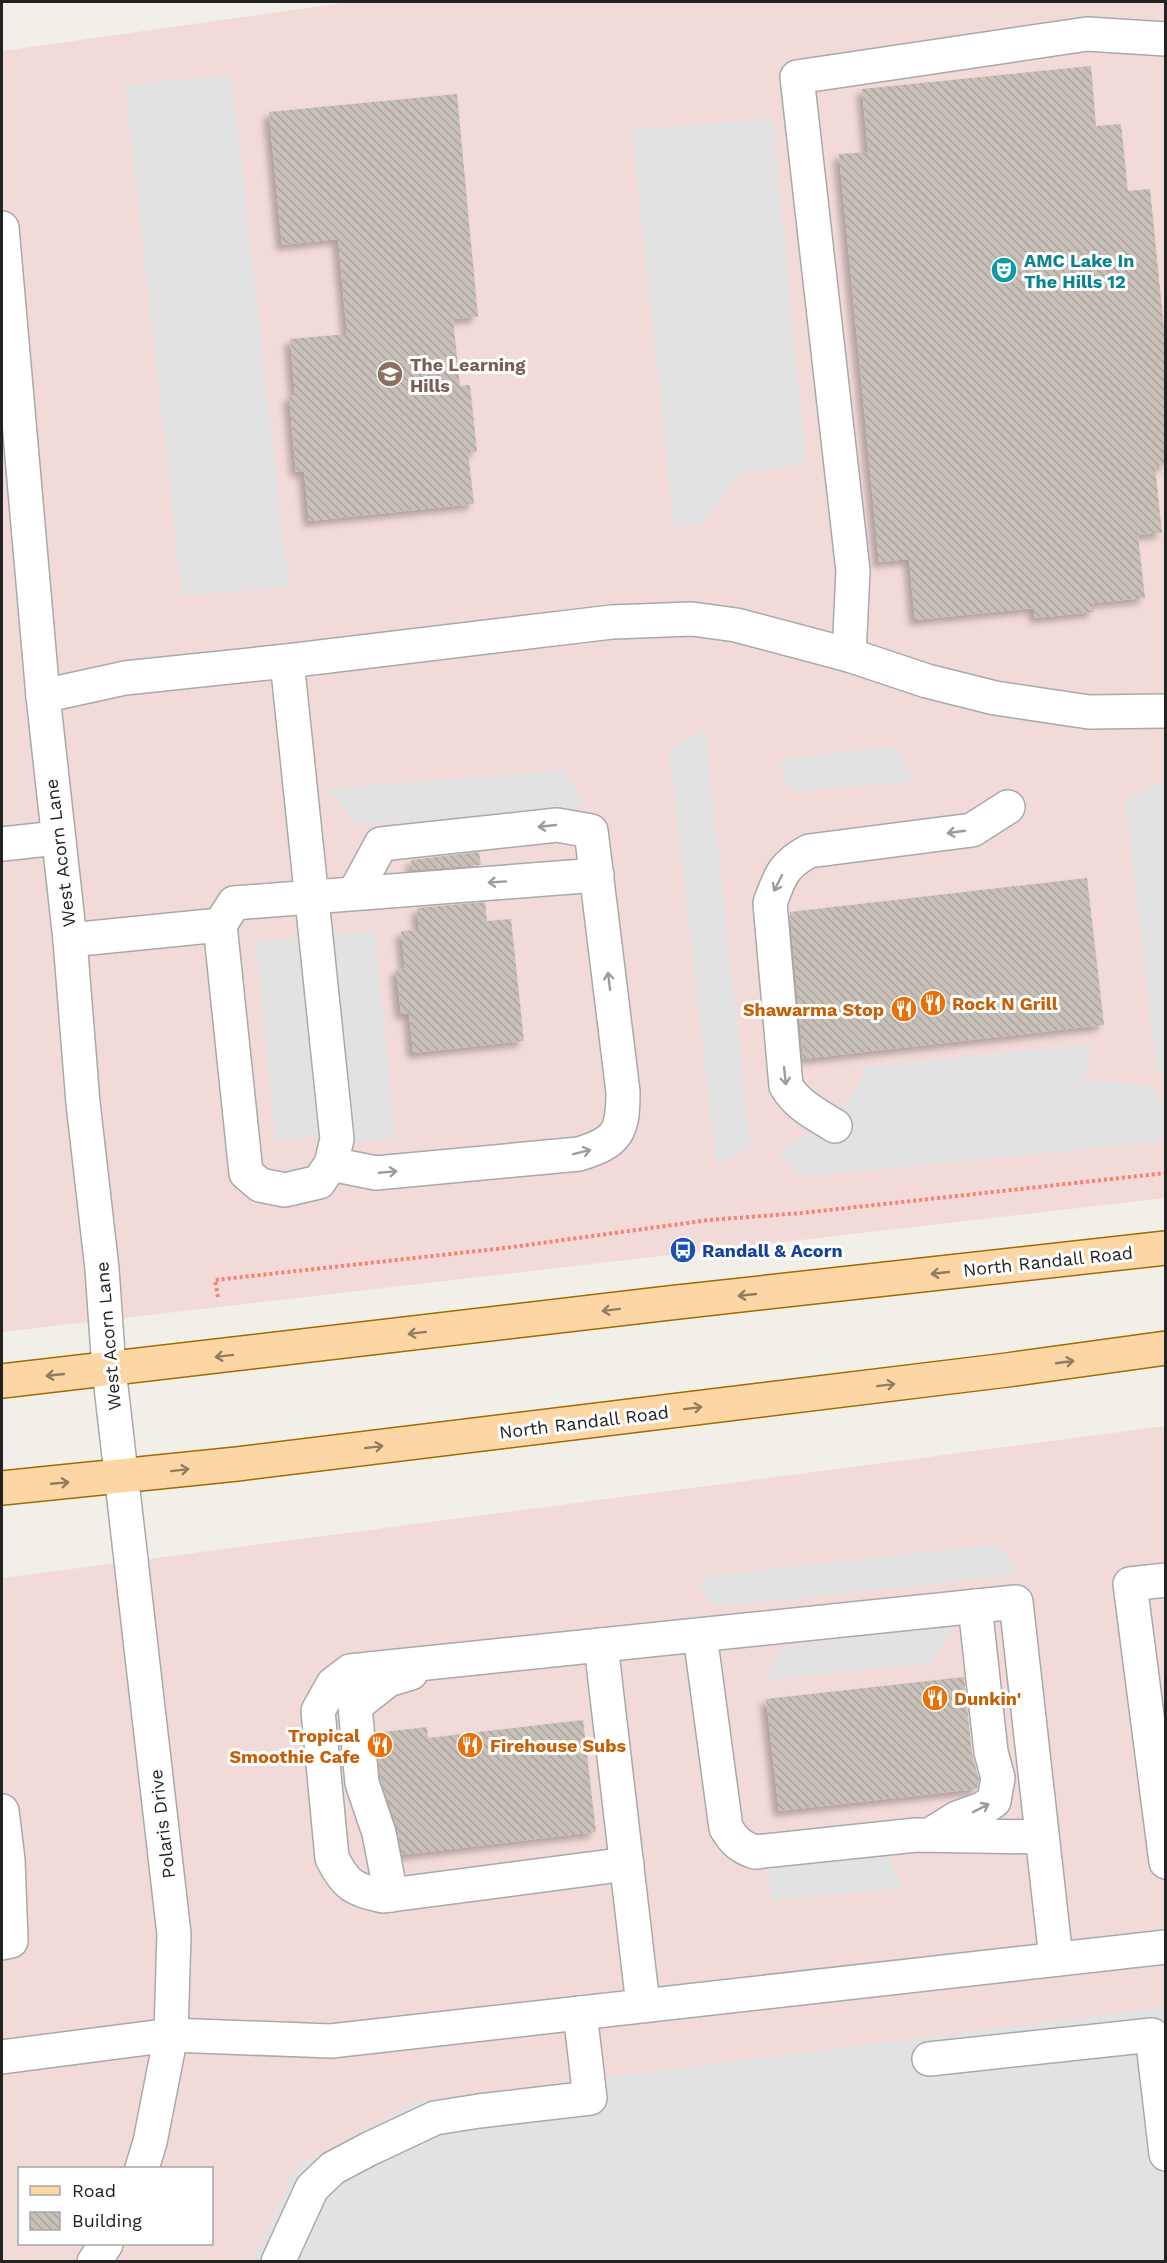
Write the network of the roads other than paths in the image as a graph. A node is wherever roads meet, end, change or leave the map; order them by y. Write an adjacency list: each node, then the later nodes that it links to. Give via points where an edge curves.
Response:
1 (1166, 39): 3 (street, via 1088,34 798,77 853,570)
2 (2, 228): 5 (street, West Acorn Lane)
3 (849, 655): 4 (street, via 736,625 692,619 612,621); 6 (street, via 995,698 1089,712)
4 (287, 661): 5 (street, via 125,678); 12 (street)
5 (43, 696): 8 (street, West Acorn Lane)
6 (1166, 711)
7 (1008, 807): 15 (street, one-way to 15, via 972,830 809,851 791,861 777,883 770,903 786,1086 794,1099)
8 (57, 838): 9 (street); 14 (street, West Acorn Lane)
9 (2, 844)
10 (597, 875): 11 (street, one-way to 11); 11 (street, one-way to 11, via 591,831 557,825 381,844); 16 (street, one-way to 10, via 376,1173 579,1154 600,1147 617,1133 623,1113 622,1092)
11 (355, 892): 12 (street)
12 (312, 896): 13 (street, via 234,903); 16 (street, via 337,1139)
13 (220, 925): 14 (street); 16 (street, via 246,1173 260,1185 285,1190 318,1182)
14 (70, 940): 19 (street, West Acorn Lane)
15 (835, 1126)
16 (331, 1164)
17 (1166, 1248): 19 (main road, North Randall Road, one-way to 19)
18 (1166, 1348): 21 (main road, North Randall Road, one-way to 18)
19 (110, 1369): 20 (main road, North Randall Road, one-way to 20); 21 (street, West Acorn Lane)
20 (2, 1381)
21 (122, 1477): 22 (main road, North Randall Road, one-way to 21); 39 (street, Polaris Drive, via 174,1934)
22 (2, 1488)
23 (1166, 1580): 31 (street, via 1130,1584)
24 (975, 1606): 25 (street); 29 (street, one-way to 24, via 994,1801 998,1778 991,1752); 30 (street, via 1016,1602)
25 (700, 1635): 26 (street); 29 (street, via 726,1828 735,1842 755,1852)
26 (601, 1645): 27 (street); 32 (street)
27 (450, 1661): 33 (street, via 388,1680 355,1706 362,1783 379,1833); 33 (street, via 350,1671 333,1684 318,1711 332,1858 342,1878 361,1891)
28 (2, 1810): 34 (street, via 12,1941)
29 (929, 1835): 30 (street)
30 (1041, 1837): 36 (street)
31 (1166, 1862)
32 (627, 1864): 33 (street); 37 (street)
33 (391, 1895)
34 (2, 1943)
35 (1166, 1947): 36 (street)
36 (1056, 1959): 37 (street)
37 (643, 2005): 38 (street)
38 (580, 2013): 39 (street, via 331,2041); 46 (street, via 590,2098 435,2118 369,2149 333,2168 312,2188)
39 (171, 2035): 40 (street); 43 (street, Polaris Drive)
40 (2, 2057)
41 (929, 2059): 42 (street, via 1152,2035)
42 (1166, 2154)
43 (143, 2167)
44 (105, 2245): 45 (street)
45 (94, 2262)
46 (278, 2262)

